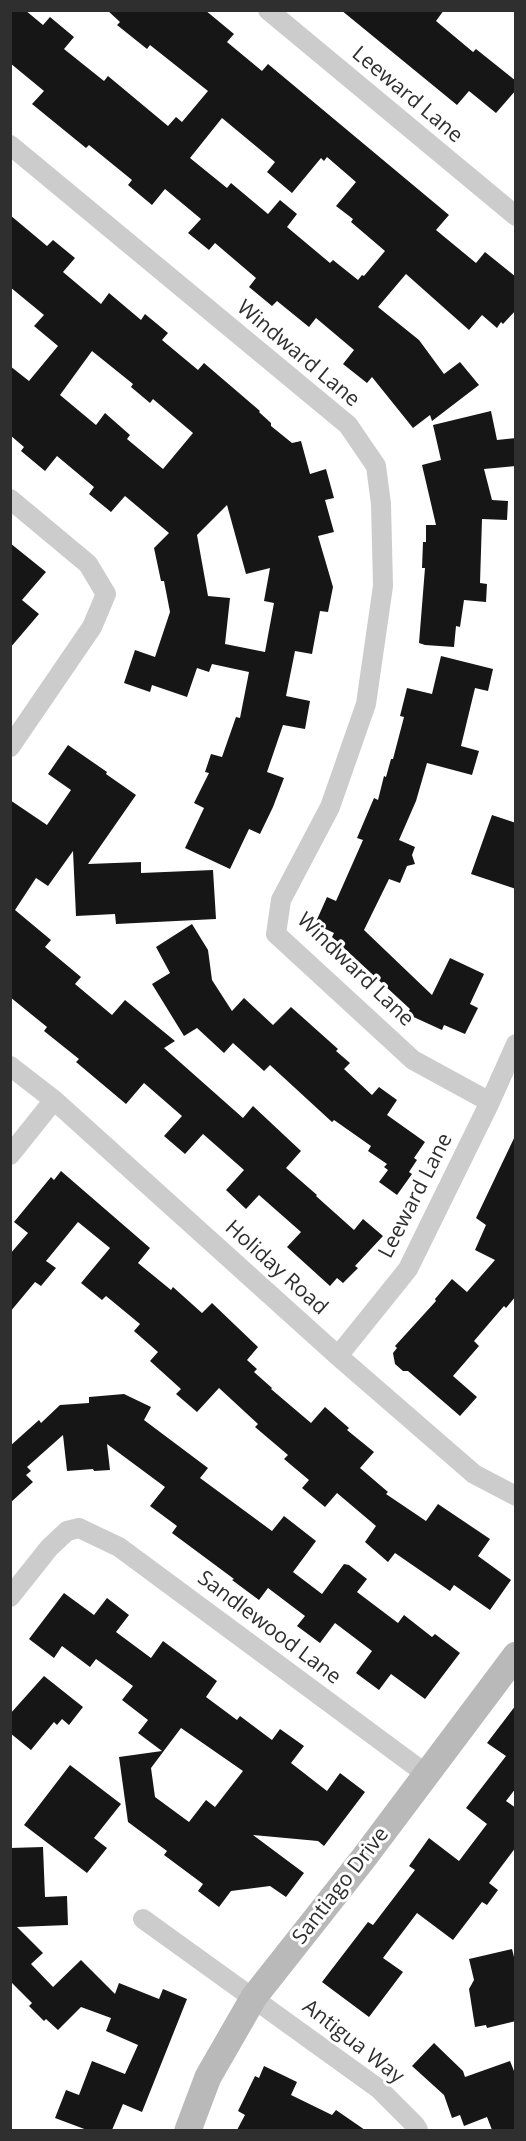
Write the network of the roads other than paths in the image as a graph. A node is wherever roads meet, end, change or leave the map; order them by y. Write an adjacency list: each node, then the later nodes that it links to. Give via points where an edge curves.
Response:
1 (268, 10): 3 (street, Leeward Lane)
2 (10, 145): 9 (street, Windward Lane, via 348,425 376,466 383,586 366,704 330,807 281,900 276,934 413,1060)
3 (516, 216)
4 (10, 499): 5 (street, via 88,564 106,594 92,627)
5 (10, 747)
6 (516, 1044): 9 (street, Leeward Lane)
7 (10, 1066): 8 (street, Holiday Road)
8 (54, 1100): 10 (street); 11 (street, Holiday Road)
9 (490, 1102): 11 (street, Leeward Lane, via 408,1269)
10 (10, 1155)
11 (338, 1356): 12 (street, Holiday Road, via 474,1474)
12 (516, 1496)
13 (10, 1597): 15 (street, Sandlewood Lane, via 55,1542 67,1531 79,1528 119,1546)
14 (516, 1655): 15 (street, Santiago Drive)
15 (426, 1774): 17 (street, Santiago Drive)
16 (143, 1919): 17 (street, Antigua Way)
17 (254, 1997): 18 (street, Santiago Drive, via 208,2077); 19 (street, Antigua Way, via 379,2089)
18 (188, 2130)
19 (418, 2130)

